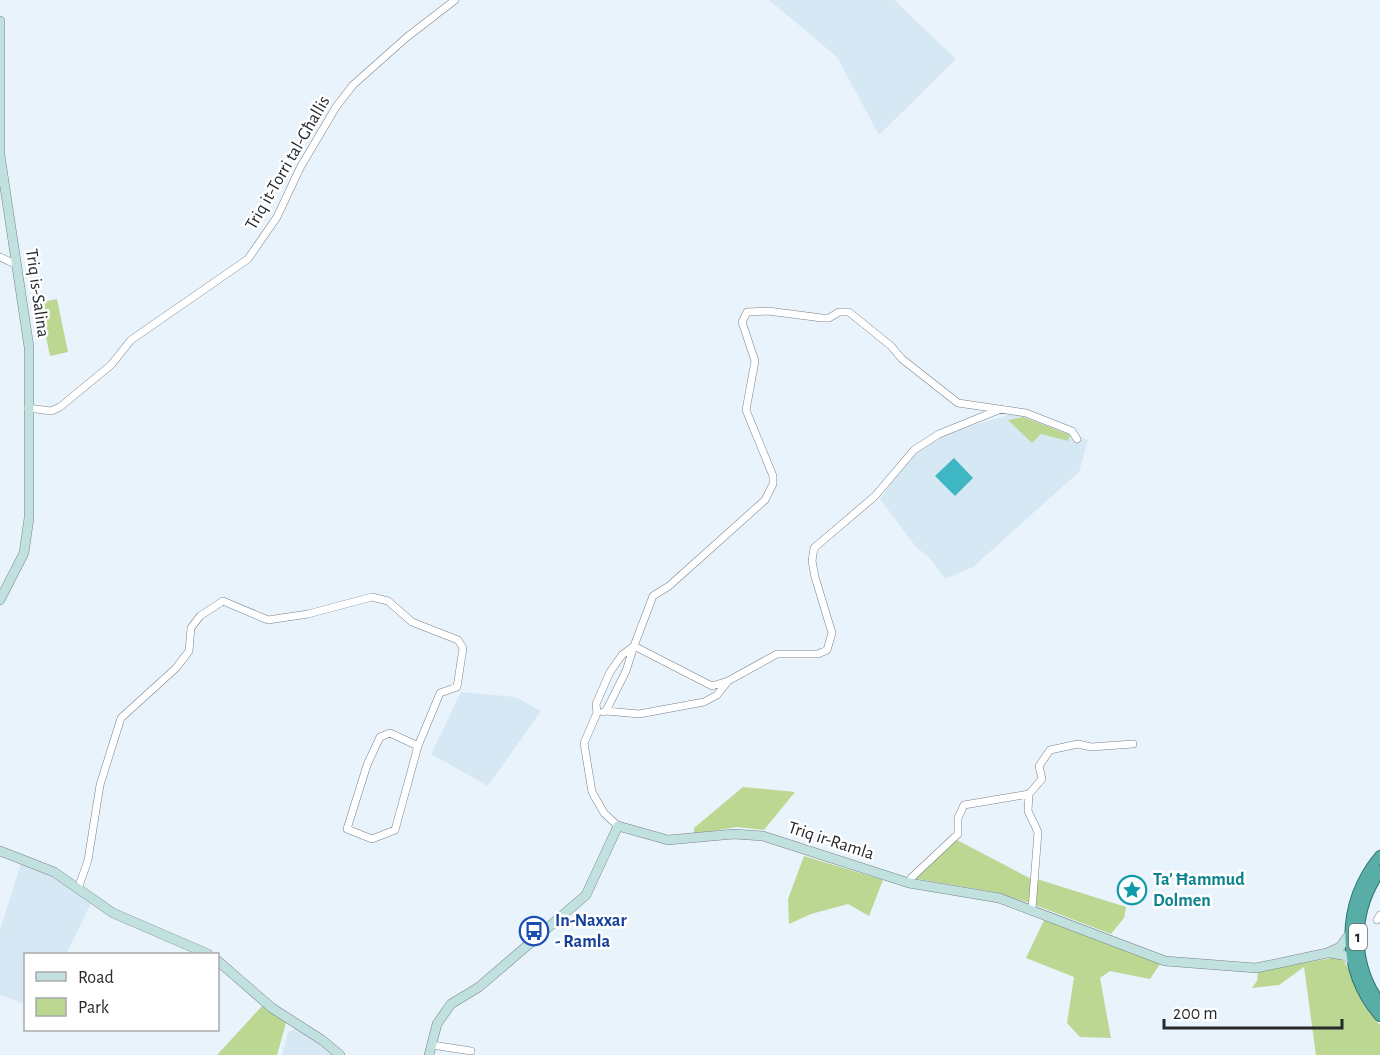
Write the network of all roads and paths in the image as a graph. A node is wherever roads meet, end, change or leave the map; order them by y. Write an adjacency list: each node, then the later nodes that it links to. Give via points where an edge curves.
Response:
1 (455, 0): 5 (street, Triq it-Torri tal-Għallis, via 407,37 348,92 300,168 277,217 248,259 131,340 111,365 60,407 51,411)
2 (0, 21): 4 (main road, Triq is-Salina, via 0,155)
3 (0, 257): 4 (street)
4 (16, 265): 5 (main road, Triq is-Salina, via 29,347)
5 (28, 408): 8 (main road, Triq is-Salina, via 28,531 21,561)
6 (1003, 408): 7 (street, via 1072,431); 9 (street, via 958,403 849,312 822,318 747,312 742,322 755,361 746,410 773,484 765,500 653,596); 10 (street, via 939,434 914,450 875,496 814,548 815,577 832,633 828,650 818,654 777,654)
7 (1077, 439)
8 (0, 600)
9 (634, 646): 10 (street, via 712,686); 11 (street); 12 (street, via 610,672 596,704)
10 (728, 681): 11 (street, via 717,695 693,705 639,714)
11 (606, 711): 12 (street)
12 (597, 713): 16 (street, via 584,743 589,783 604,813)
13 (1133, 744): 15 (street, via 1078,744 1050,750 1039,766 1042,780)
14 (418, 746): 14 (street, via 395,831 372,839 346,829 380,737 390,733); 21 (street, via 440,693 457,687 464,648 458,640 412,622 388,601 372,597 268,620 223,601 200,616 191,628 189,651 164,681 152,687 121,718 100,785 88,860)
15 (1029, 794): 20 (street, via 964,805 958,818 958,834); 22 (street, via 1028,811 1038,832)
16 (618, 826): 20 (main road, Triq ir-Ramla, via 668,840 734,834 763,836); 30 (main road, via 586,895 479,987 451,1004 438,1024)
17 (0, 851): 21 (main road)
18 (1380, 856): 23 (highway, 1, via 1358,892)
19 (1378, 877): 28 (highway, 1, via 1360,917 1358,934 1360,960)
20 (909, 883): 22 (main road, Triq ir-Ramla, via 999,898)
21 (78, 886): 24 (main road, via 113,913)
22 (1032, 909): 25 (main road, Triq ir-Ramla, via 1165,961 1256,968)
23 (1349, 935): 25 (main road, Triq ir-Ramla, via 1340,947); 26 (highway, 1)
24 (206, 953)
25 (1327, 953): 26 (main road, Triq ir-Ramla)
26 (1352, 960): 29 (highway, 1, via 1363,990)
27 (219, 962): 32 (main road, via 272,1008)
28 (1380, 1003)
29 (1380, 1016)
30 (430, 1050): 31 (street)
31 (471, 1051)
32 (340, 1055)

